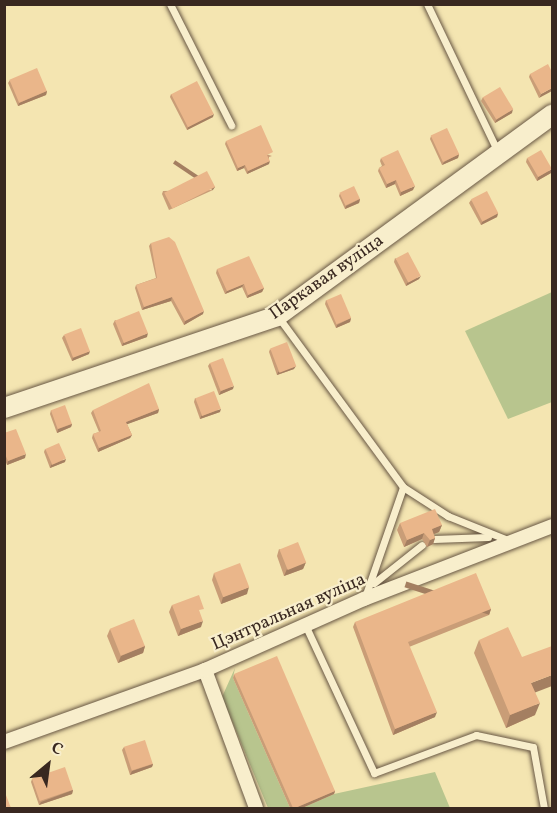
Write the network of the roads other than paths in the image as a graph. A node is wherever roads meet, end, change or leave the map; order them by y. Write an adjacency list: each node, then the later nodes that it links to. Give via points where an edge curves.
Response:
1 (170, 4): 4 (lane)
2 (427, 4): 5 (lane)
3 (552, 115): 5 (street, Паркавая вуліца)
4 (231, 125)
5 (499, 154): 6 (street, Паркавая вуліца)
6 (277, 316): 7 (street, Паркавая вуліца); 8 (lane)
7 (4, 408)
8 (403, 487): 10 (lane); 14 (lane)
9 (552, 526): 12 (street, Цэнтральная вуліца)
10 (490, 537): 11 (lane); 12 (lane)
11 (434, 539)
12 (513, 541): 15 (street, Цэнтральная вуліца)
13 (422, 545): 14 (lane)
14 (373, 584): 15 (lane)
15 (363, 599): 16 (street, Цэнтральная вуліца)
16 (307, 629): 17 (street, Цэнтральная вуліца); 20 (lane, via 374,773 476,735 533,747)
17 (205, 670): 18 (street, Цэнтральная вуліца); 19 (street)
18 (4, 742)
19 (256, 808)
20 (544, 808)

